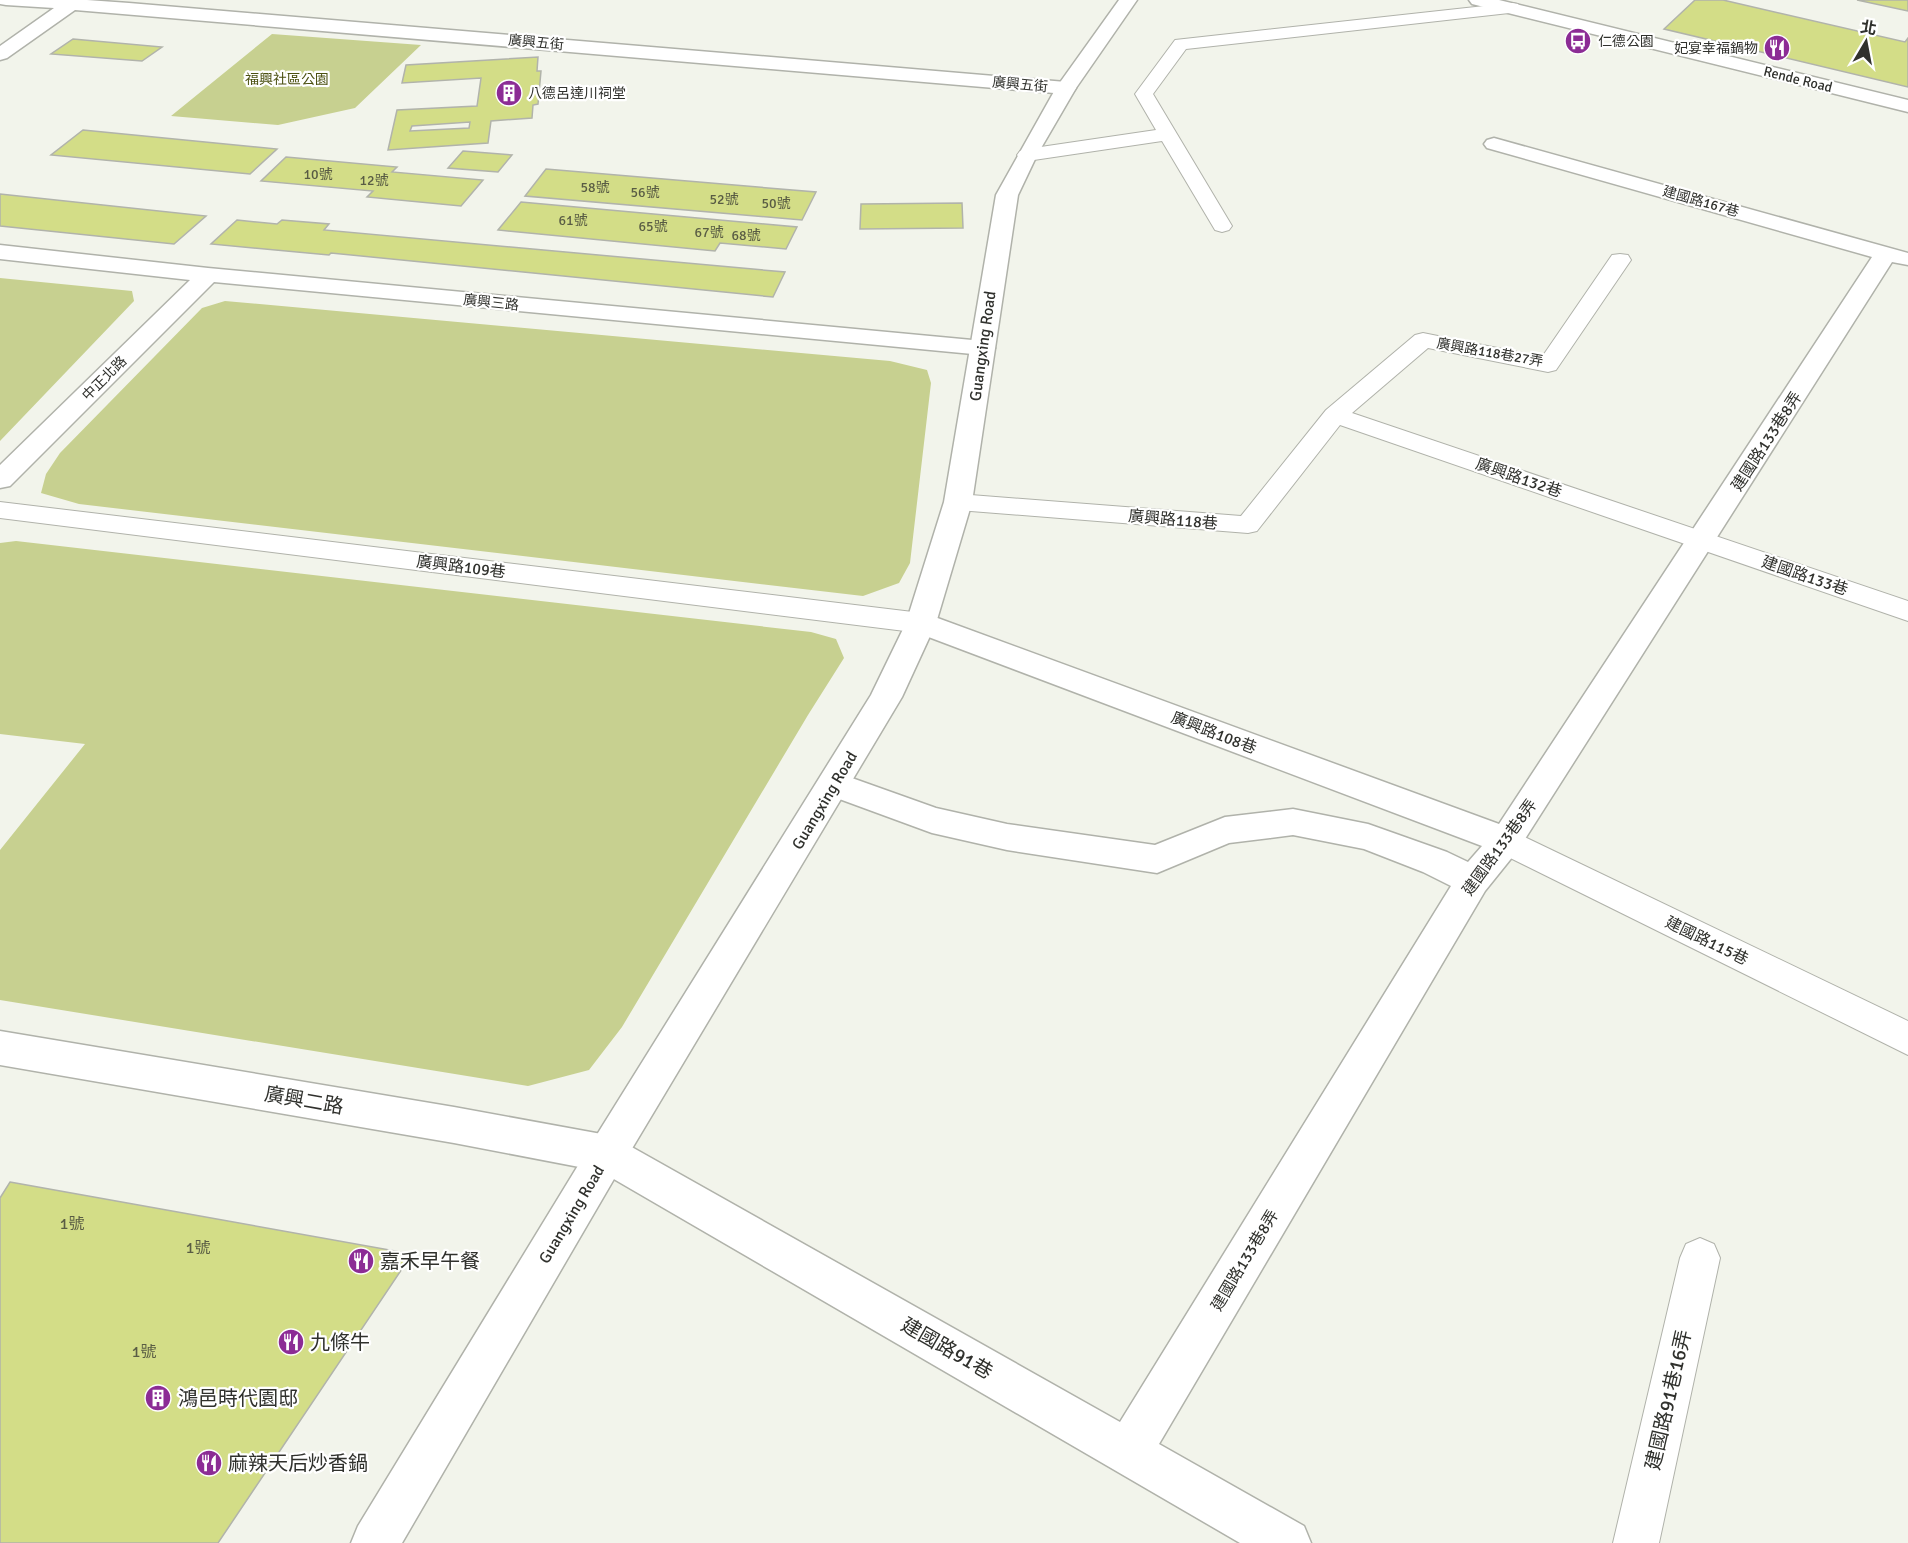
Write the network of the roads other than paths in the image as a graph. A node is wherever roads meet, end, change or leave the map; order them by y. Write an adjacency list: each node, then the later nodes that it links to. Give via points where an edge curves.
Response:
1 (6, 0): 4 (street, 廣興五街)
2 (1128, 0): 7 (street, Guangxing Road)
3 (1478, 0): 5 (street, Rende Road)
4 (75, 2): 6 (street); 7 (street, 廣興五街)
5 (1512, 8): 8 (street, Rende Road); 9 (lane, via 1181,45 1144,94)
6 (0, 54)
7 (1066, 88): 11 (street, Guangxing Road)
8 (1908, 106)
9 (1168, 134): 11 (lane); 12 (lane)
10 (1494, 144): 14 (street, 建國路167巷)
11 (1027, 155): 17 (street, Guangxing Road, via 1008,195)
12 (1222, 225)
13 (0, 252): 16 (street, 廣興三路)
14 (1897, 256): 22 (street, 建國路133巷8弄)
15 (1620, 260): 18 (lane, 廣興路118巷27弄, via 1548,365 1423,340)
16 (207, 275): 17 (street, 廣興三路); 19 (street, 中正北路)
17 (983, 348): 20 (street, Guangxing Road)
18 (1335, 415): 20 (lane, 廣興路118巷, via 1248,525); 22 (lane, 廣興路132巷)
19 (0, 480)
20 (958, 502): 24 (street, Guangxing Road)
21 (0, 510): 24 (lane, 廣興路109巷)
22 (1702, 539): 23 (lane, 建國路133巷); 26 (street, 建國路133巷8弄)
23 (1908, 611)
24 (921, 623): 25 (street, Guangxing Road, via 886,697); 26 (street, 廣興路108巷)
25 (835, 784): 27 (street, via 932,820 1007,837 1157,859 1225,830 1293,822 1368,837); 30 (street, Guangxing Road)
26 (1506, 842): 27 (street, 建國路133巷8弄); 28 (lane, 建國路115巷)
27 (1473, 881): 32 (street, 建國路133巷8弄)
28 (1908, 1039)
29 (0, 1048): 30 (street, 廣興二路)
30 (607, 1154): 32 (street, 建國路91巷); 33 (street, Guangxing Road)
31 (1700, 1258): 35 (lane, 建國路91巷16弄)
32 (1128, 1452): 34 (street, 建國路91巷)
33 (375, 1543)
34 (1287, 1543)
35 (1636, 1543)

